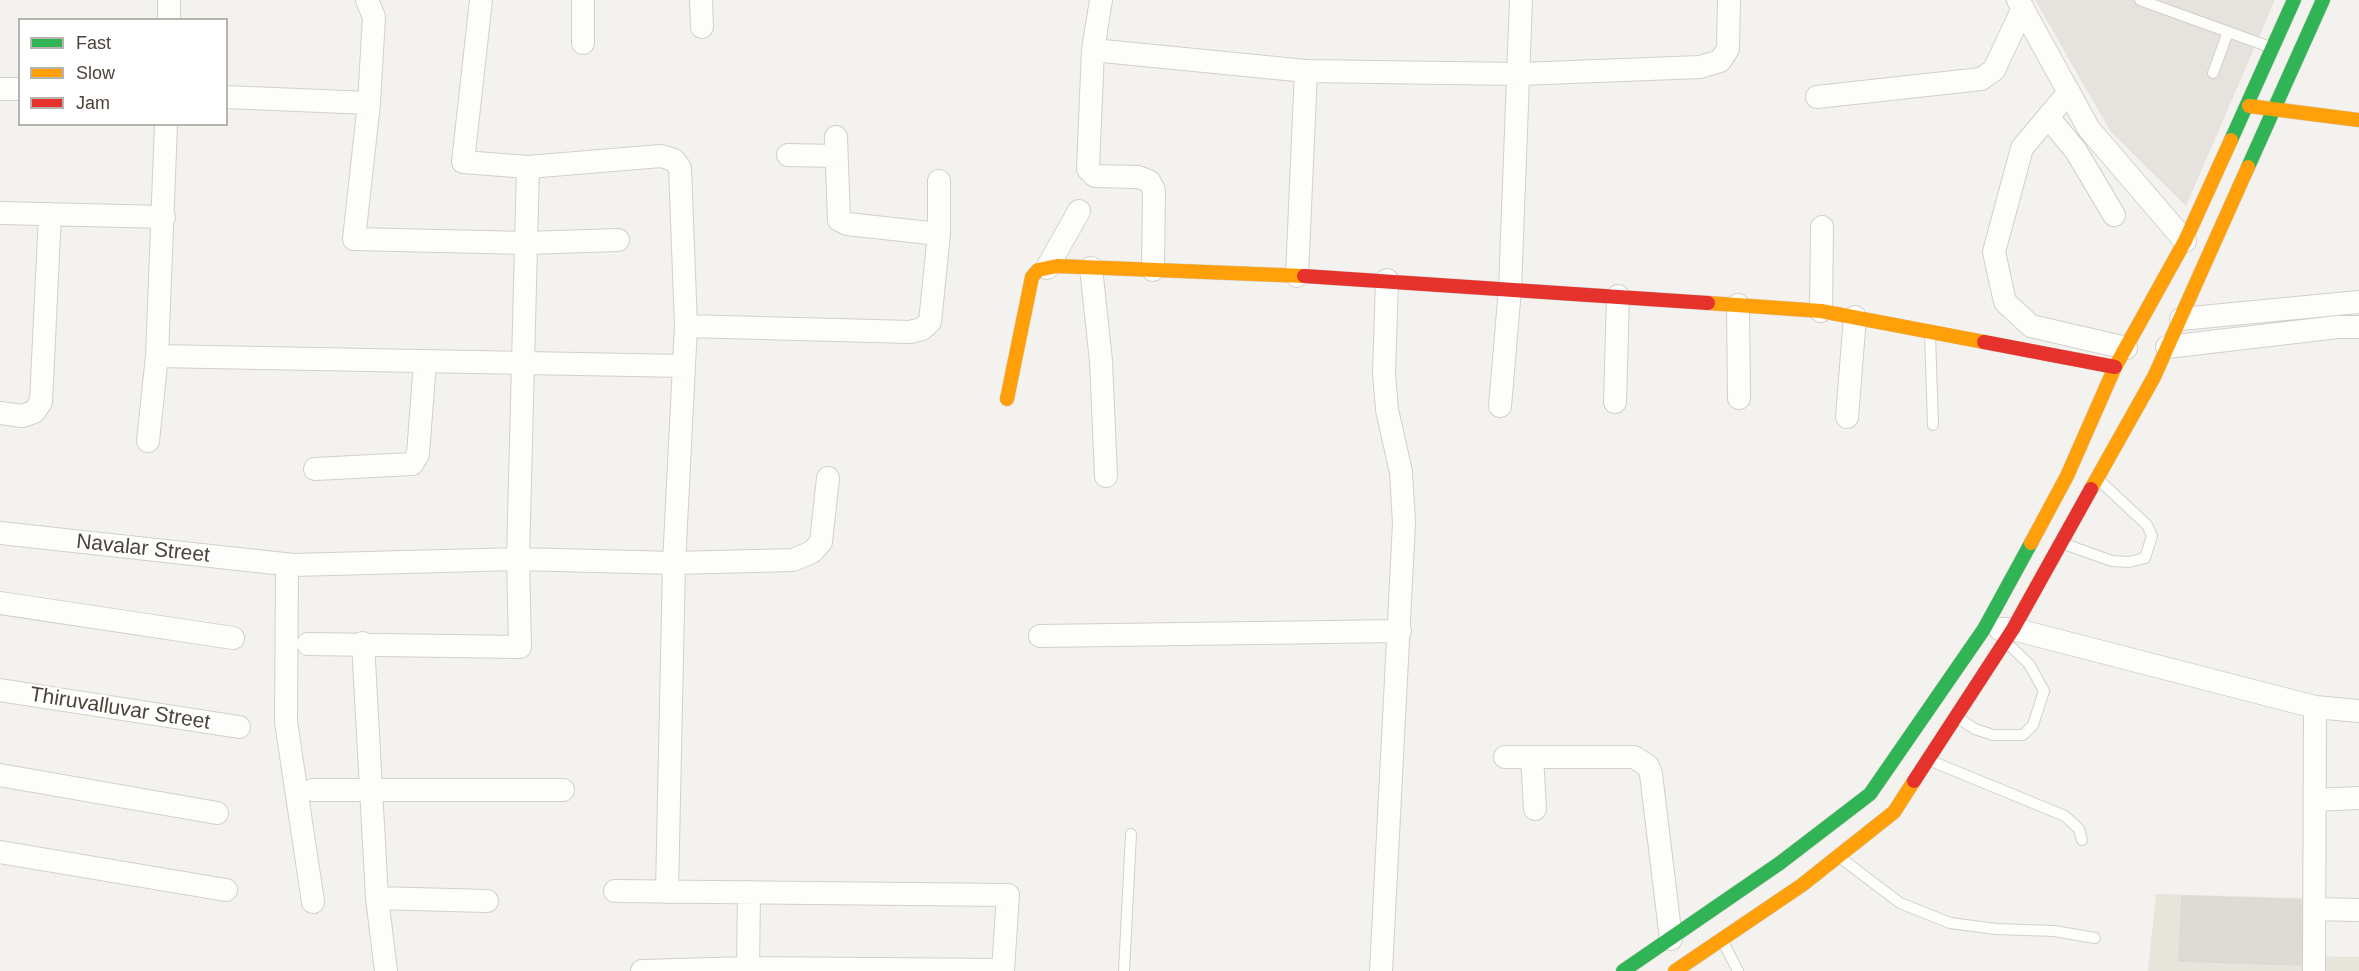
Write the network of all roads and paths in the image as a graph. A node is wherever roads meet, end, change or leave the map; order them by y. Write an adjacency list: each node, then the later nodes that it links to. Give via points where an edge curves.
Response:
1 (169, 0): 13 (street)
2 (367, 0): 27 (street, via 374,17)
3 (481, 0): 34 (street, via 463,162)
4 (583, 0): 16 (street)
5 (701, 0): 14 (street)
6 (1101, 0): 18 (street)
7 (1521, 0): 21 (street)
8 (1729, 0): 21 (street, via 1728,49 1720,61 1700,67)
9 (2140, 0): 15 (lane)
10 (2294, 0): 17 (main road)
11 (2323, 0): 29 (main road)
12 (2021, 4): 24 (street); 26 (street, via 1995,70 1981,79)
13 (169, 18)
14 (702, 27)
15 (2228, 32): 17 (lane); 20 (lane)
16 (584, 43)
17 (2273, 49): 28 (main road)
18 (1093, 50): 19 (street); 48 (street, via 1088,169 1095,176 1149,181 1154,190)
19 (1306, 71): 21 (street); 49 (street)
20 (2213, 74)
21 (1520, 75): 51 (street)
22 (0, 88): 23 (street)
23 (18, 89)
24 (2069, 92): 30 (street); 44 (street, via 2089,129)
25 (228, 97): 27 (street)
26 (1817, 97)
27 (369, 103): 45 (street, via 354,239)
28 (2248, 106): 29 (main road); 44 (main road)
29 (2273, 111): 31 (main road); 57 (main road)
30 (2048, 117): 39 (street, via 2076,150); 63 (street, via 2022,148 1994,252 2005,302 2031,326)
31 (2359, 120)
32 (166, 126): 40 (street)
33 (788, 155): 42 (street, via 836,146 839,220)
34 (528, 167): 45 (street); 58 (street, via 661,156 674,160 682,182)
35 (939, 181): 42 (street)
36 (1079, 211): 46 (street)
37 (0, 213): 38 (street)
38 (50, 214): 40 (street); 71 (street, via 41,402 34,412 22,416)
39 (2114, 215)
40 (164, 217): 62 (street)
41 (1822, 227): 55 (street)
42 (939, 234): 58 (street, via 930,322 922,329 910,332)
43 (618, 240): 45 (street)
44 (2185, 241): 63 (main road)
45 (526, 243): 65 (street)
46 (1047, 268): 47 (main road); 68 (main road, via 1032,277)
47 (1091, 268): 48 (main road); 76 (street, via 1101,361)
48 (1153, 270): 49 (main road)
49 (1297, 276): 50 (main road)
50 (1387, 280): 51 (main road); 86 (street, via 1385,382 1401,472 1404,523)
51 (1510, 289): 52 (main road); 70 (street)
52 (1618, 296): 54 (main road); 69 (street)
53 (2359, 302): 57 (street)
54 (1738, 305): 55 (main road); 67 (street)
55 (1821, 310): 56 (main road)
56 (1855, 317): 60 (main road); 72 (street)
57 (2181, 319): 61 (main road)
58 (686, 326): 66 (street)
59 (2359, 327): 61 (street)
60 (1930, 331): 63 (main road); 73 (lane)
61 (2167, 347): 78 (main road)
62 (157, 356): 64 (street); 74 (street)
63 (2121, 357): 85 (main road, via 2067,476)
64 (425, 362): 65 (street); 75 (street, via 418,454 412,464)
65 (523, 364): 66 (street); 81 (street)
66 (684, 366): 82 (street)
67 (1739, 398)
68 (1007, 399)
69 (1615, 402)
70 (1500, 406)
71 (0, 413)
72 (1847, 417)
73 (1933, 425)
74 (147, 441)
75 (315, 469)
76 (1106, 476)
77 (828, 478): 82 (street, Navalar Street, via 821,542 812,552 794,560)
78 (2097, 479): 80 (main road); 80 (lane, via 2147,525 2152,536 2145,558 2112,561)
79 (0, 533): 83 (street, Navalar Street)
80 (2061, 543): 88 (main road)
81 (518, 559): 82 (street, Navalar Street); 83 (street, Navalar Street); 90 (street, via 520,647)
82 (674, 563): 114 (street)
83 (287, 564): 118 (street, via 286,722)
84 (0, 603): 89 (street)
85 (1984, 629): 88 (street); 122 (main road, via 1870,794)
86 (1400, 631): 87 (street); 128 (street)
87 (1040, 636)
88 (2009, 636): 93 (street); 95 (main road); 95 (lane, via 2044,691 2033,725 2023,735 1993,735)
89 (233, 638)
90 (363, 643): 91 (street); 101 (street)
91 (308, 644)
92 (0, 690): 96 (street, Thiruvalluvar Street)
93 (2315, 707): 94 (street); 105 (street)
94 (2359, 711)
95 (1956, 717): 99 (main road)
96 (239, 727)
97 (1505, 757): 98 (street)
98 (1532, 757): 106 (street); 122 (street, via 1634,757 1648,766)
99 (1928, 760): 109 (lane, via 2065,816 2079,829); 111 (main road, via 1894,812)
100 (0, 775): 107 (street)
101 (372, 789): 102 (street); 103 (street); 116 (street)
102 (313, 790)
103 (563, 790)
104 (2359, 798): 105 (street)
105 (2314, 800): 119 (street)
106 (1535, 809)
107 (217, 813)
108 (1131, 834): 127 (lane)
109 (2082, 840)
110 (0, 852): 112 (street)
111 (1839, 856): 121 (lane, via 1900,903 1950,923); 123 (main road)
112 (226, 890)
113 (615, 891): 114 (street)
114 (667, 892): 115 (street)
115 (749, 892): 124 (street); 124 (street, via 1008,895 1003,970)
116 (377, 898): 117 (street); 125 (street)
117 (488, 901)
118 (313, 902)
119 (2314, 909): 120 (street); 132 (street)
120 (2359, 910)
121 (2095, 938)
122 (1671, 939): 129 (main road)
123 (1722, 939): 130 (main road); 131 (lane)
124 (748, 969): 126 (street)
125 (386, 971)
126 (642, 971)
127 (1124, 971)
128 (1380, 971)
129 (1623, 971)
130 (1676, 971)
131 (1738, 971)
132 (2314, 971)

